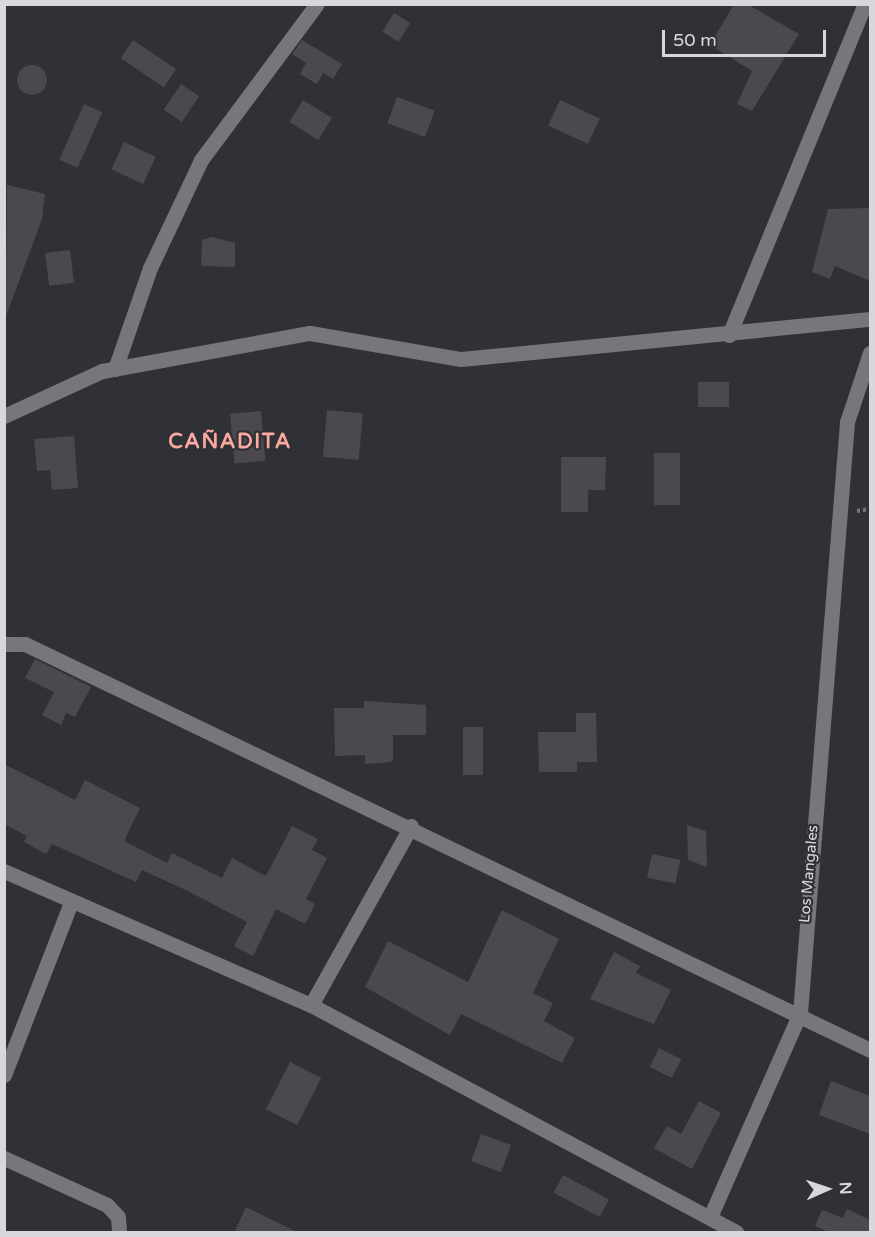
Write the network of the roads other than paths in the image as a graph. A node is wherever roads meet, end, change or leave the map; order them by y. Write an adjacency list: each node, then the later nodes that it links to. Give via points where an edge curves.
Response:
1 (317, 4): 6 (street, via 201,160 150,268)
2 (865, 4): 4 (street)
3 (870, 319): 4 (street)
4 (729, 335): 6 (street, via 461,359 310,333)
5 (870, 353): 13 (street, Los Mangales, via 847,422)
6 (115, 369): 7 (street)
7 (4, 416)
8 (4, 644): 9 (street, via 25,644)
9 (411, 826): 12 (street); 13 (street)
10 (4, 871): 11 (street)
11 (71, 902): 12 (street); 15 (street)
12 (311, 1005): 17 (street)
13 (800, 1013): 14 (street); 17 (street, Los Mangales)
14 (870, 1050)
15 (4, 1075)
16 (4, 1158): 18 (street, via 108,1205 118,1217)
17 (710, 1217): 19 (street)
18 (119, 1233)
19 (736, 1233)

